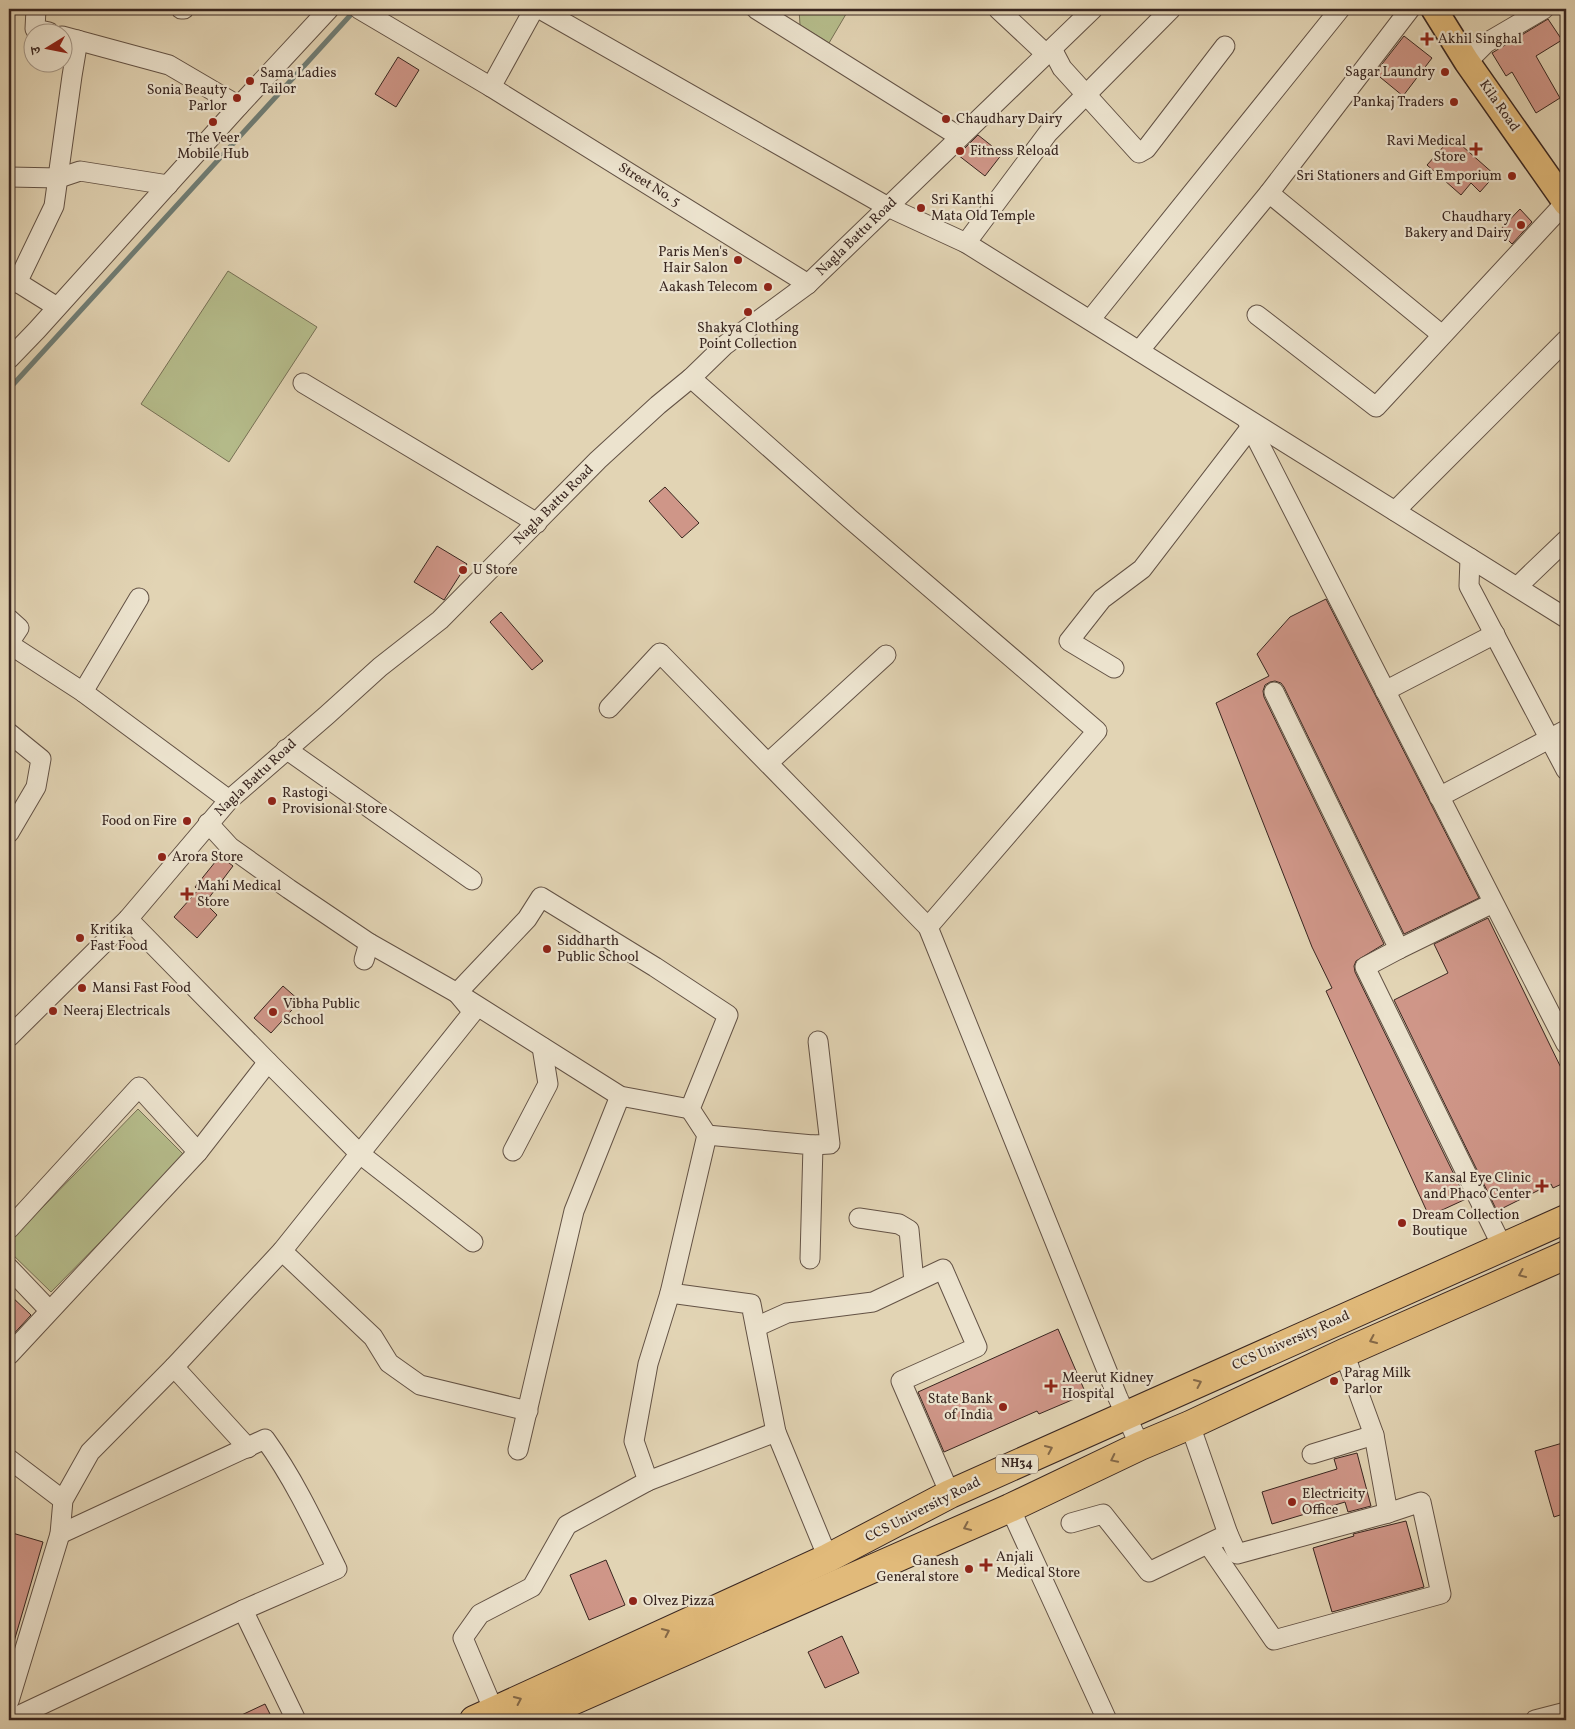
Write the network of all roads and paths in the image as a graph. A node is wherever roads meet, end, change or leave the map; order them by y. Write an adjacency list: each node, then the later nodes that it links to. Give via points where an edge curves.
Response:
1 (36, 9): 15 (street)
2 (329, 9): 23 (street)
3 (360, 9): 21 (street, Street No. 5)
4 (534, 9): 21 (street)
5 (540, 9): 30 (street)
6 (756, 9): 14 (street)
7 (998, 9): 18 (street)
8 (1093, 9): 18 (street, Nagla Battu Road)
9 (1171, 9): 22 (street)
10 (1340, 9): 36 (street)
11 (1410, 9): 28 (street)
12 (1434, 9): 19 (main road, Kila Road)
13 (1544, 9): 19 (street, via 1486,43)
14 (779, 16): 24 (street)
15 (35, 22)
16 (72, 39): 23 (street, via 169,65)
17 (1224, 46): 22 (street, via 1146,149 1139,153)
18 (1049, 52): 22 (street); 24 (street, Nagla Battu Road)
19 (1467, 62): 29 (main road, Kila Road)
20 (72, 72): 26 (street)
21 (491, 88): 33 (street, Street No. 5)
22 (1085, 95): 31 (street, via 1048,133)
23 (239, 106): 27 (street)
24 (960, 137): 30 (street, Nagla Battu Road)
25 (9, 177): 26 (street)
26 (59, 178): 27 (street, via 80,171); 32 (street, via 54,206)
27 (168, 185): 34 (street)
28 (1268, 193): 37 (street); 39 (street)
29 (1566, 203): 37 (street)
30 (888, 207): 31 (street); 33 (street, Nagla Battu Road)
31 (966, 243): 36 (street)
32 (13, 280): 34 (street)
33 (808, 284): 41 (street, Nagla Battu Road, via 725,346)
34 (57, 307): 40 (street)
35 (1257, 314): 37 (street, via 1376,407)
36 (1090, 320): 39 (street)
37 (1442, 335)
38 (1566, 340): 44 (street)
39 (1139, 351): 43 (street)
40 (9, 359)
41 (691, 378): 45 (street, Nagla Battu Road, via 598,460); 72 (street, via 1097,732)
42 (302, 383): 45 (street)
43 (1249, 423): 44 (street); 55 (street, via 1142,569 1102,599 1068,641); 56 (street)
44 (1396, 511): 47 (street)
45 (537, 523): 62 (street, Nagla Battu Road, via 440,620)
46 (1566, 540): 48 (street)
47 (1470, 558): 48 (street); 52 (street, via 1469,586)
48 (1517, 587): 51 (street)
49 (139, 598): 57 (street)
50 (9, 618): 53 (street, via 19,628)
51 (1566, 618)
52 (1496, 634): 56 (street); 61 (street)
53 (9, 643): 57 (street)
54 (886, 655): 63 (street)
55 (1114, 668)
56 (1385, 691): 65 (street)
57 (83, 692): 66 (street)
58 (1274, 692): 73 (street)
59 (609, 708): 63 (street, via 660,653)
60 (9, 733): 68 (street, via 41,759 36,787)
61 (1558, 735): 64 (street); 65 (street)
62 (286, 749): 66 (street, Nagla Battu Road); 69 (street)
63 (768, 763): 72 (street)
64 (1566, 770)
65 (1439, 796): 70 (street)
66 (229, 800): 67 (street, Nagla Battu Road)
67 (208, 824): 71 (street, Nagla Battu Road); 74 (street, via 230,847 367,951)
68 (9, 834)
69 (472, 880)
70 (1493, 903): 73 (street); 77 (street)
71 (128, 919): 75 (street, Nagla Battu Road); 79 (street)
72 (928, 927): 104 (street)
73 (1399, 949): 91 (street, via 1365,966)
74 (457, 993): 78 (street); 81 (street, via 528,919 541,897 728,1015); 86 (street, via 473,1012)
75 (9, 1037)
76 (818, 1041): 83 (street, via 830,1144)
77 (1566, 1044)
78 (542, 1047): 80 (street); 84 (street, via 548,1084)
79 (268, 1062): 85 (street); 86 (street)
80 (620, 1096): 81 (street); 103 (street, via 574,1211)
81 (690, 1109): 82 (street)
82 (707, 1135): 83 (street); 97 (street)
83 (813, 1145): 94 (street)
84 (513, 1151)
85 (198, 1152): 89 (street, via 140,1087); 98 (street)
86 (360, 1154): 90 (street); 92 (street)
87 (859, 1218): 96 (street, via 899,1224 909,1230)
88 (1566, 1219): 91 (highway, CCS University Road / NH34)
89 (9, 1229)
90 (473, 1242)
91 (1503, 1248): 104 (highway, CCS University Road / NH34, one-way to 91)
92 (282, 1251): 102 (street); 103 (street, via 373,1337 389,1364 420,1385)
93 (1566, 1254): 100 (highway, NH34, one-way to 100)
94 (810, 1259)
95 (9, 1268): 98 (street)
96 (914, 1282): 99 (street, via 873,1302 788,1313); 114 (street, via 943,1268 977,1347 901,1381)
97 (670, 1293): 99 (street, via 751,1304); 113 (street, via 648,1364 634,1441)
98 (49, 1310): 101 (street)
99 (756, 1327): 106 (street)
100 (1344, 1353): 105 (highway, NH34); 107 (street)
101 (9, 1354)
102 (174, 1367): 109 (street); 115 (street, via 90,1452)
103 (528, 1411): 110 (street)
104 (1126, 1415): 108 (street); 114 (highway, CCS University Road / NH34, one-way to 104)
105 (1190, 1425): 108 (highway, NH34); 120 (street)
106 (776, 1432): 113 (street); 122 (street)
107 (1374, 1436): 111 (street); 117 (street)
108 (1140, 1446): 116 (highway, NH34, one-way to 116)
109 (248, 1448): 119 (street); 123 (street, via 266,1439 310,1513 338,1569)
110 (518, 1450)
111 (1312, 1454)
112 (9, 1459): 115 (street)
113 (648, 1481): 126 (street, via 567,1524 532,1587 480,1614 463,1638)
114 (950, 1494): 122 (highway, CCS University Road / NH34)
115 (63, 1500): 119 (street)
116 (1010, 1508): 129 (highway, NH34, one-way to 129); 130 (street)
117 (1388, 1513): 120 (street, via 1237,1554); 121 (street, via 1421,1502 1441,1594 1274,1640)
118 (1071, 1523): 121 (street, via 1103,1514 1149,1572)
119 (60, 1534): 124 (street)
120 (1228, 1534): 121 (street)
121 (1208, 1544)
122 (828, 1558): 126 (highway, CCS University Road / NH34, one-way to 122)
123 (243, 1610): 127 (street); 128 (street)
124 (9, 1701)
125 (1566, 1712): 131 (street)
126 (484, 1716)
127 (9, 1720)
128 (296, 1720)
129 (529, 1720)
130 (1106, 1720)
131 (1535, 1720)

